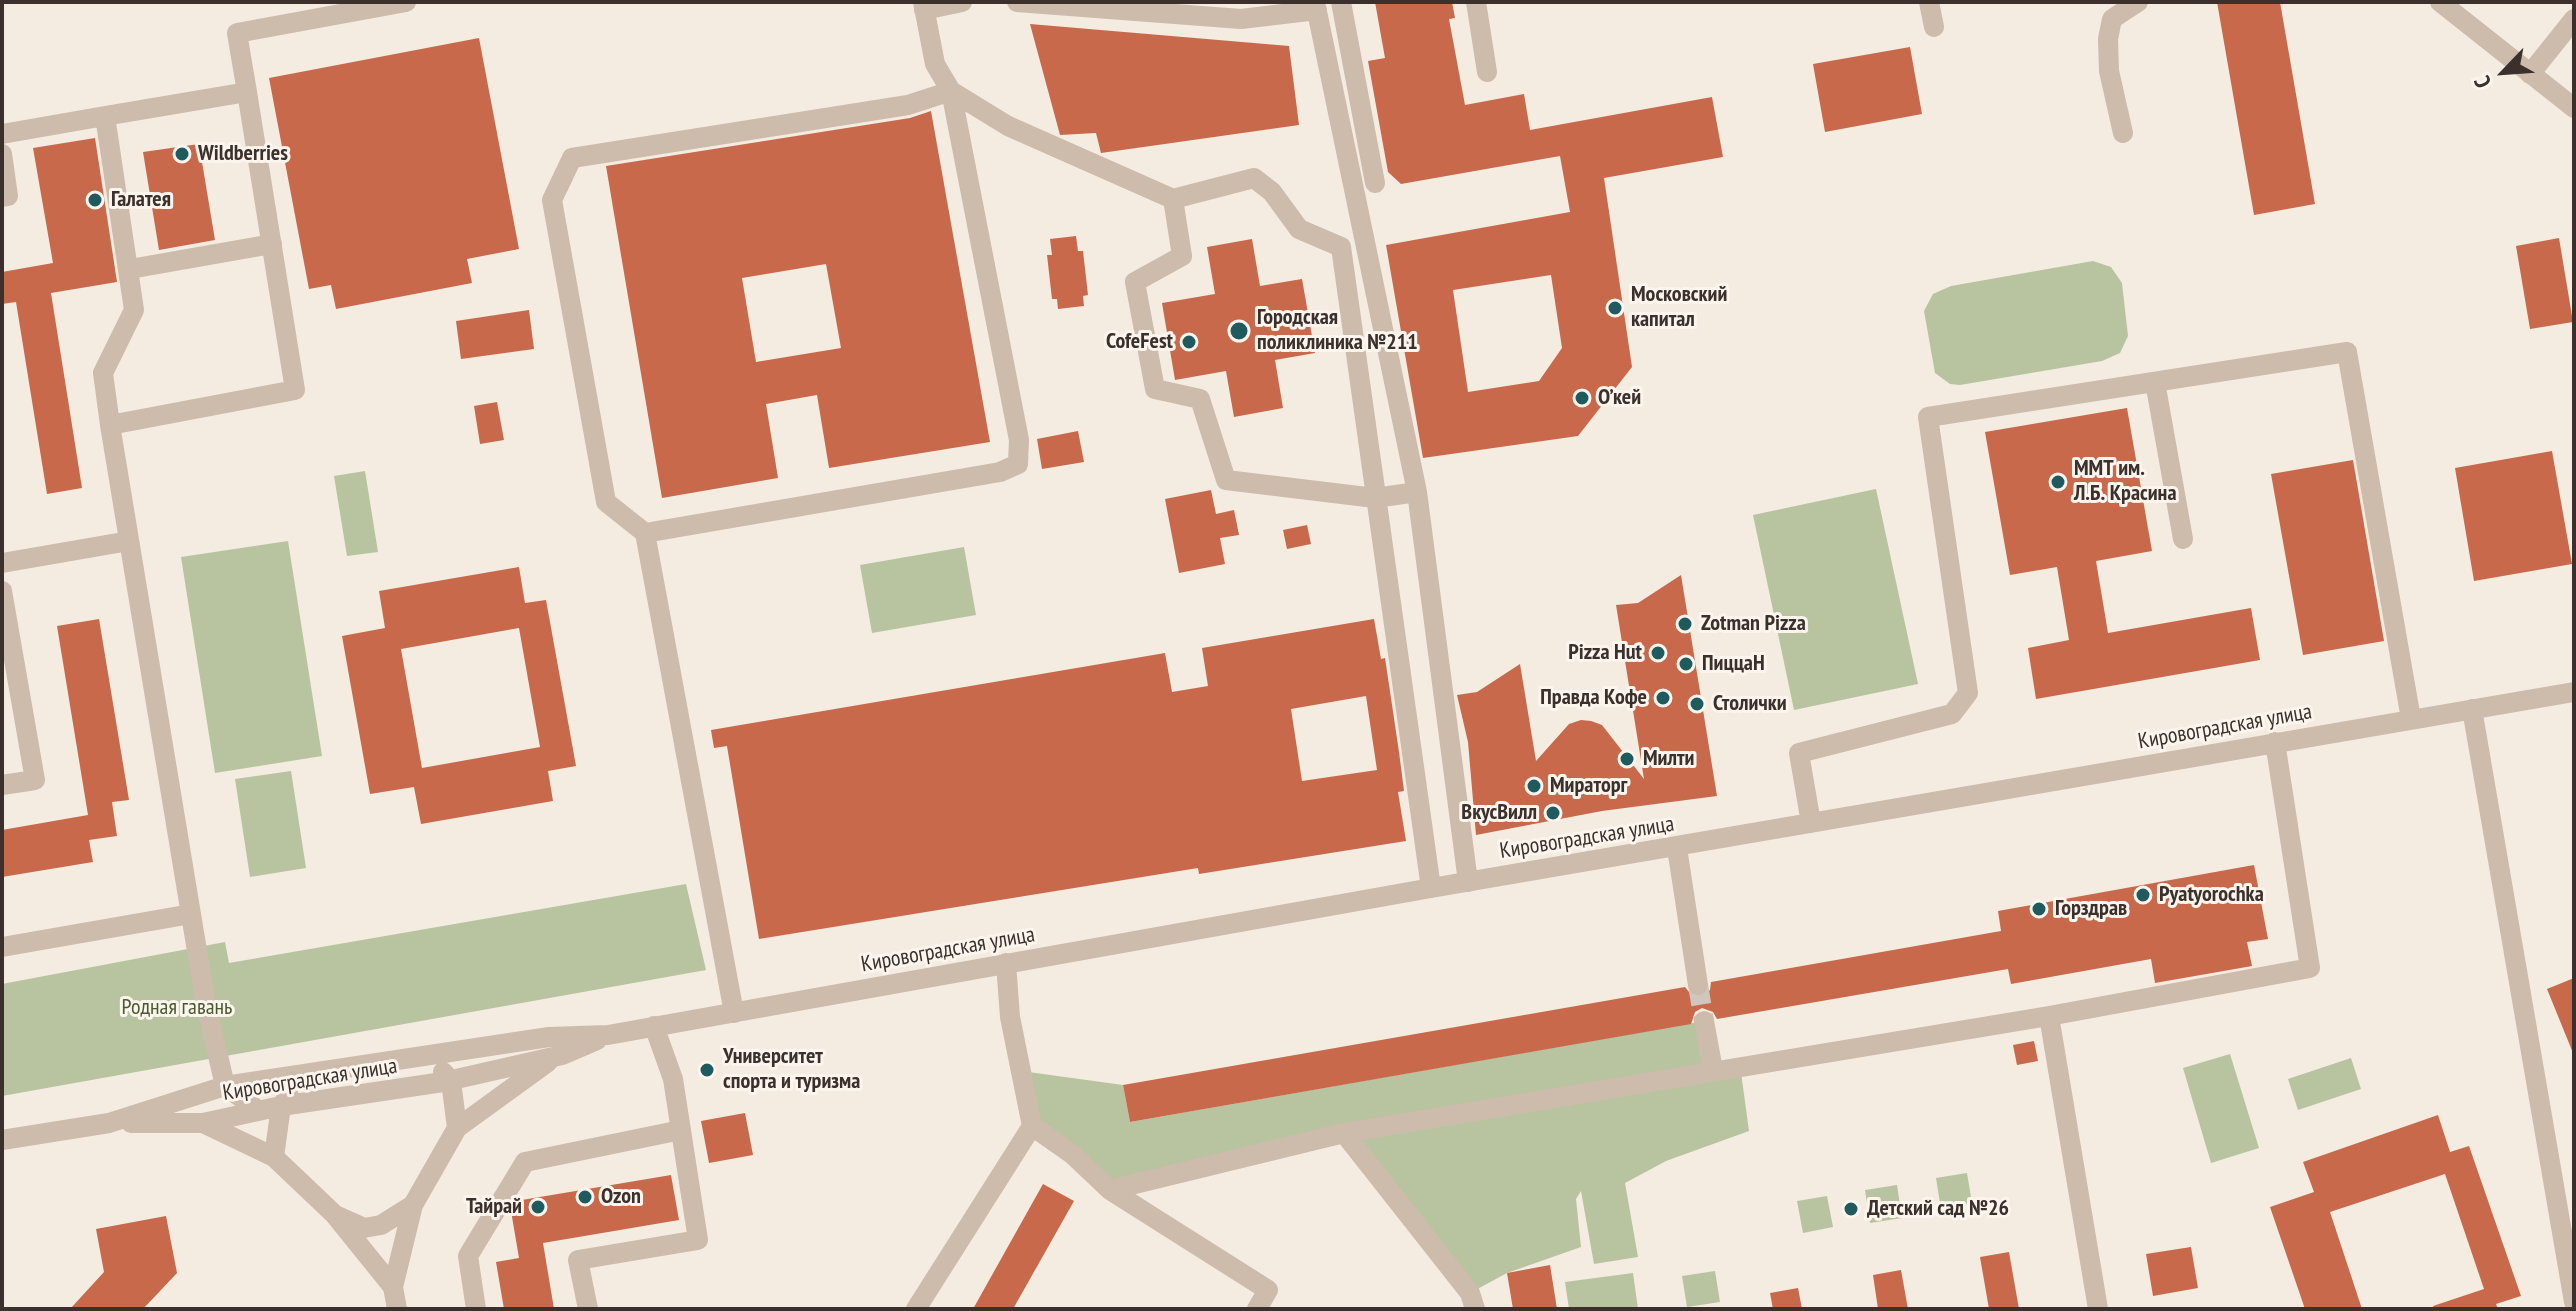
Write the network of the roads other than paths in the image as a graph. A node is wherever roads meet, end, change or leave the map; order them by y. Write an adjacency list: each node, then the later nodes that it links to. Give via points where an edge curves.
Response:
1 (406, 2): 16 (street, via 237,33)
2 (962, 2): 9 (street)
3 (1017, 2): 10 (street, via 1241,19)
4 (1341, 2): 22 (street)
5 (1476, 2): 13 (street)
6 (1929, 2): 12 (street)
7 (2138, 2): 19 (street, via 2112,19 2108,39 2109,71)
8 (2440, 2): 14 (street)
9 (923, 6): 15 (street, via 935,64)
10 (1316, 6): 29 (street)
11 (2574, 19): 14 (street)
12 (1934, 27)
13 (1487, 72)
14 (2530, 74): 17 (street)
15 (951, 91): 24 (street, via 1008,126); 31 (street, via 1019,440 1018,464 1000,472); 31 (street, via 908,105 572,158 552,200 606,502)
16 (247, 92): 18 (street); 25 (street)
17 (2574, 108)
18 (105, 116): 20 (street); 26 (street)
19 (2123, 133)
20 (2, 134)
21 (2, 154): 23 (street, via 8,196)
22 (1375, 183)
23 (2, 197)
24 (1173, 199): 30 (street, via 1254,178 1272,192 1299,229 1341,247); 30 (street, via 1182,256 1135,282 1155,389 1200,399 1226,480)
25 (272, 244): 26 (street); 28 (street, via 295,390)
26 (130, 269): 28 (street, via 134,310 103,373)
27 (2155, 382): 32 (street); 38 (street, via 2347,352); 41 (street, via 1928,417 1968,693 1952,714 1799,753)
28 (110, 425): 33 (street)
29 (1417, 492): 30 (street); 43 (street)
30 (1375, 498): 44 (street)
31 (645, 533): 49 (street)
32 (2183, 539)
33 (129, 541): 34 (street); 45 (street)
34 (2, 563)
35 (2, 591): 40 (street, via 35,780)
36 (2574, 692): 37 (street, Кировоградская улица)
37 (2472, 709): 38 (street, Кировоградская улица); 74 (street)
38 (2411, 719): 39 (street, Кировоградская улица)
39 (2275, 742): 41 (street, Кировоградская улица); 50 (street, via 2310,968)
40 (2, 785)
41 (1811, 823): 42 (street, Кировоградская улица)
42 (1677, 848): 43 (street, Кировоградская улица); 48 (street)
43 (1468, 882): 44 (street, Кировоградская улица)
44 (1431, 888): 47 (street, Кировоградская улица)
45 (191, 914): 46 (street); 59 (street)
46 (2, 947)
47 (1006, 963): 49 (street, Кировоградская улица); 64 (street, via 1010,1017)
48 (1698, 985)
49 (734, 1013): 52 (street, Кировоградская улица)
50 (2049, 1016): 56 (street); 81 (street)
51 (1704, 1021): 56 (street)
52 (654, 1026): 53 (street, Кировоградская улица); 66 (street, via 673,1079)
53 (608, 1035): 54 (street, Кировоградская улица, via 549,1037); 55 (street, Кировоградская улица)
54 (427, 1055): 57 (street, Кировоградская улица); 58 (street)
55 (562, 1055): 58 (street, Кировоградская улица); 65 (street)
56 (1713, 1070): 67 (street)
57 (310, 1072): 59 (street, Кировоградская улица); 60 (street)
58 (451, 1081): 60 (street, Кировоградская улица); 65 (street)
59 (225, 1086): 61 (street); 62 (street, Кировоградская улица)
60 (281, 1106): 61 (street, Кировоградская улица); 69 (street)
61 (258, 1110): 63 (street, Кировоградская улица)
62 (109, 1123): 63 (street, Кировоградская улица); 68 (street, Кировоградская улица)
63 (203, 1123): 69 (street)
64 (1032, 1126): 70 (street); 78 (street)
65 (457, 1128): 71 (street)
66 (681, 1130): 76 (street, via 525,1162 468,1256); 77 (street, via 698,1240 578,1260)
67 (1344, 1133): 70 (street); 80 (street, via 1470,1293)
68 (2, 1140)
69 (274, 1157): 72 (street)
70 (1110, 1190): 79 (street, via 1268,1290)
71 (413, 1205): 72 (street, via 381,1225 364,1228); 73 (street)
72 (334, 1214): 73 (street)
73 (393, 1287): 75 (street)
74 (2574, 1302)
75 (397, 1309)
76 (476, 1309)
77 (588, 1309)
78 (916, 1309)
79 (1257, 1309)
80 (1475, 1309)
81 (2098, 1309)

